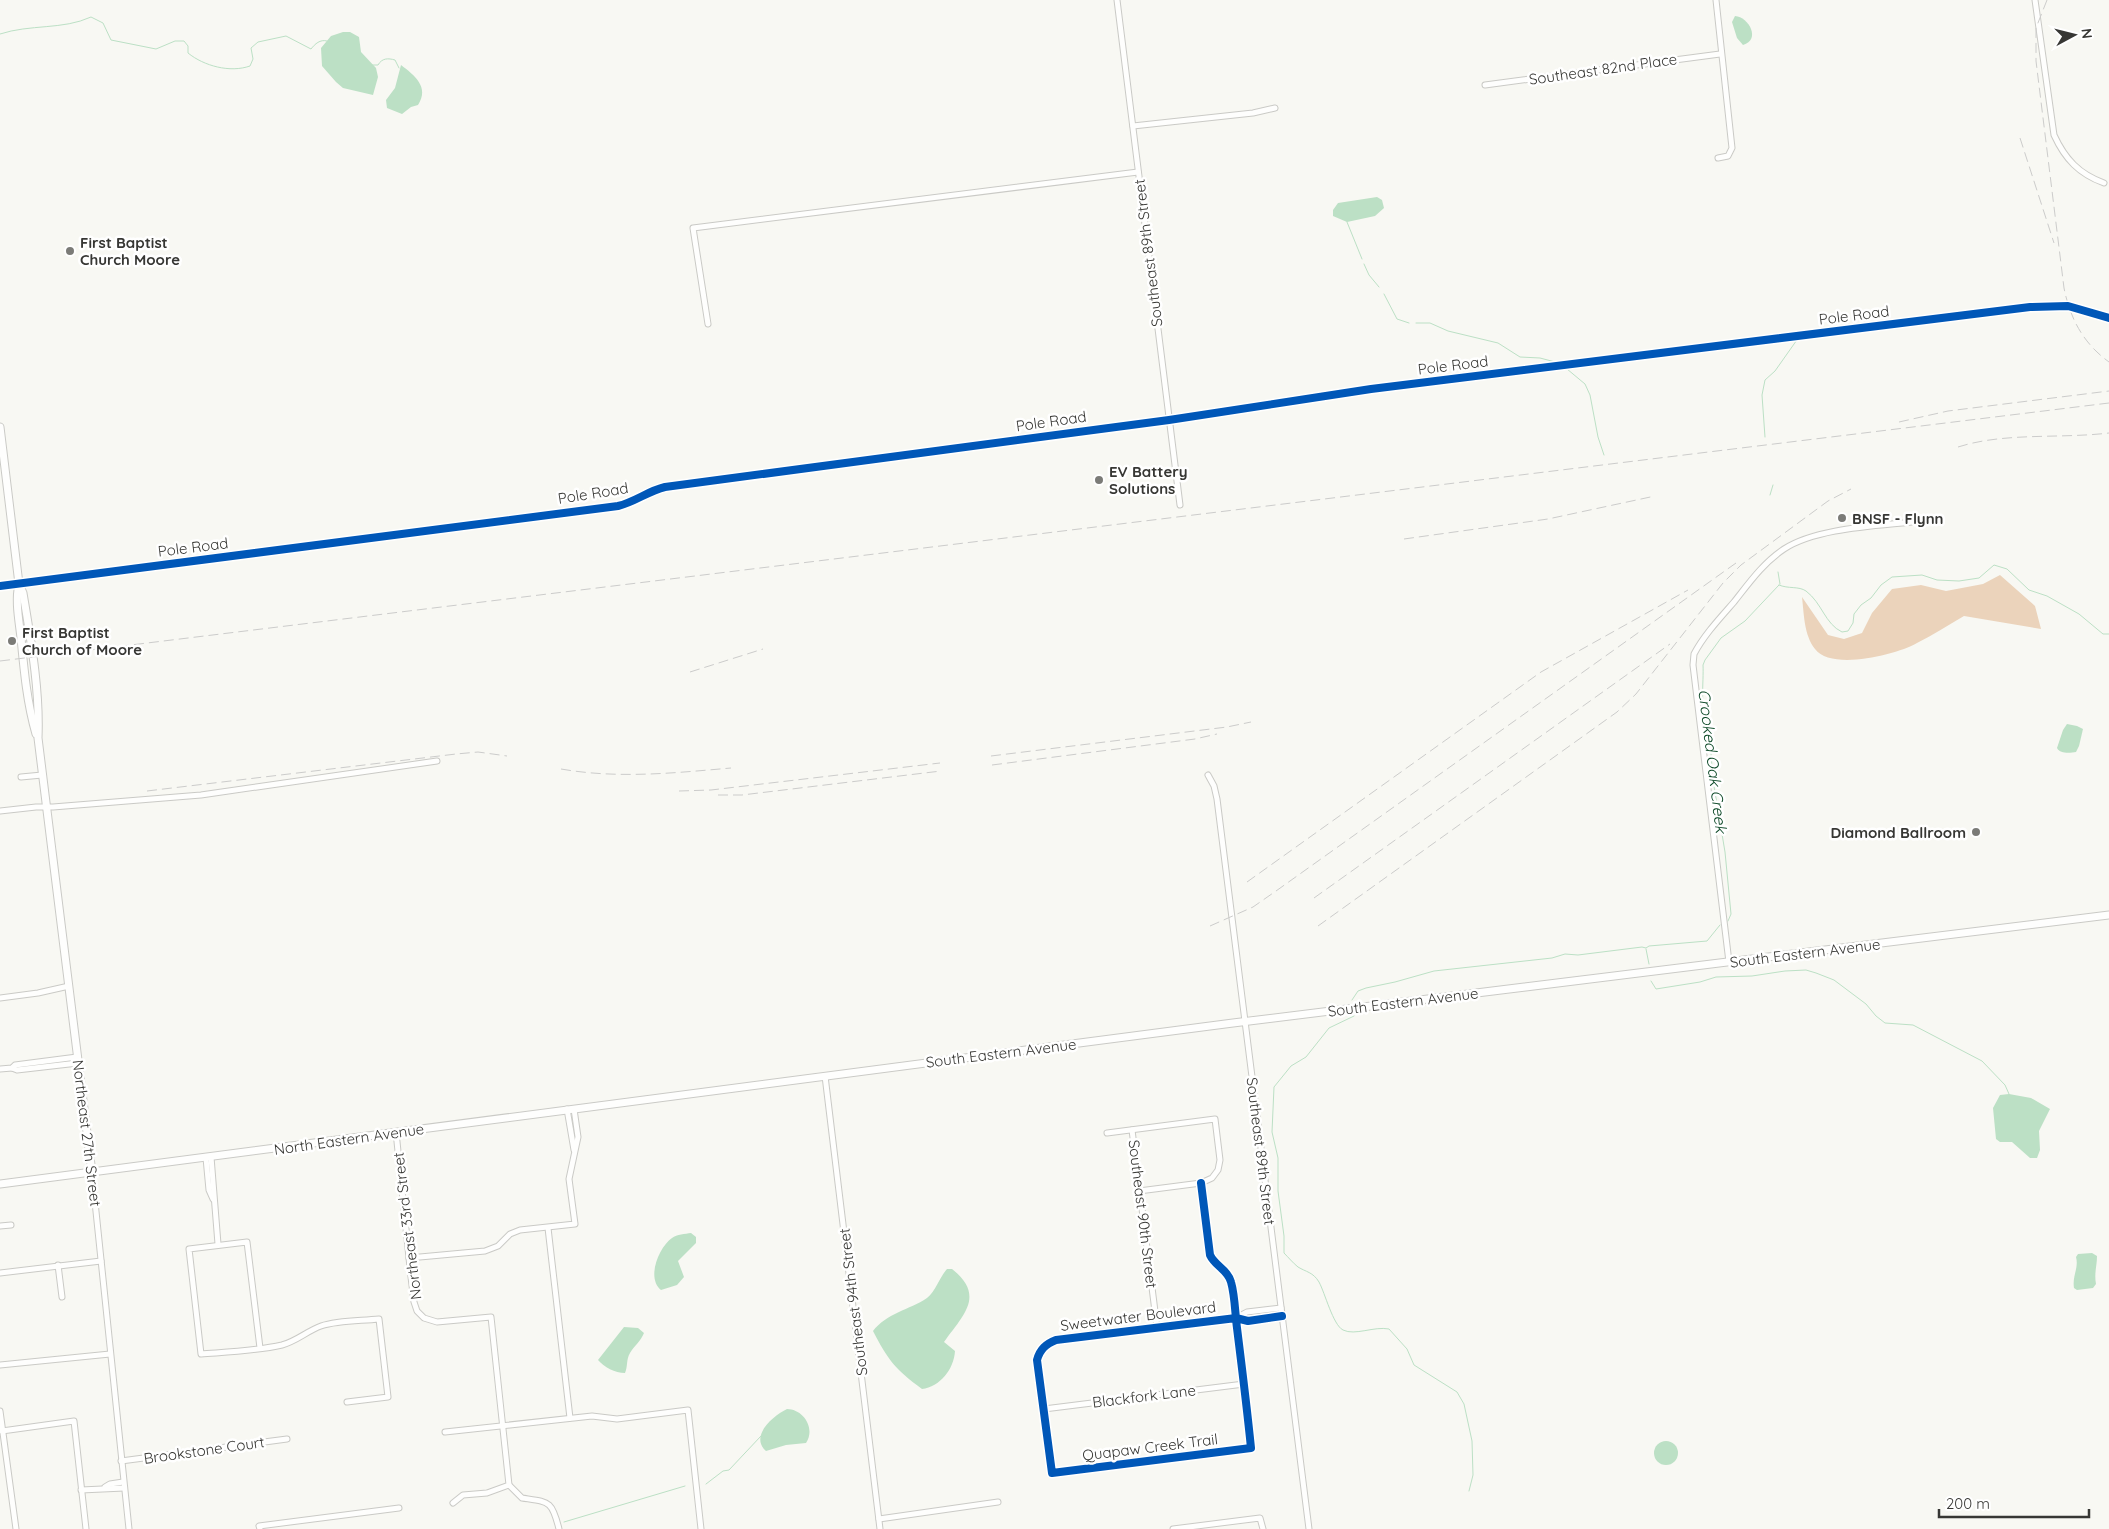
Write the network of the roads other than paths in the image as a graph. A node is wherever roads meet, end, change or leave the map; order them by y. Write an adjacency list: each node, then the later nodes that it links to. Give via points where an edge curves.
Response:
1 (1117, 0): 7 (street, Southeast 89th Street)
2 (1716, 0): 4 (street)
3 (2035, 0): 10 (street, via 2054,135 2060,149 2074,166 2088,177)
4 (1720, 54): 5 (street, Southeast 82nd Place); 8 (street, via 1732,148 1728,156)
5 (1485, 85)
6 (1275, 108): 7 (street)
7 (1133, 126): 9 (street, Southeast 89th Street)
8 (1718, 158)
9 (1138, 172): 12 (street, via 693,228); 13 (street, Southeast 89th Street)
10 (2104, 183)
11 (2109, 318): 13 (street, Pole Road, via 2064,306 2012,309 1365,390)
12 (708, 324)
13 (1169, 420): 15 (street, Southeast 89th Street); 17 (street, Pole Road, via 665,487 618,506)
14 (0, 427): 17 (main road, Northeast 27th Street)
15 (1180, 505)
16 (1921, 521): 26 (street, via 1822,534 1784,549 1754,577 1694,654)
17 (19, 584): 18 (street, Pole Road); 20 (main road, Northeast 27th Street, via 16,594)
18 (0, 586)
19 (437, 761): 23 (street, via 201,795)
20 (42, 775): 22 (street); 23 (main road, Northeast 27th Street)
21 (1208, 775): 29 (street, Southeast 89th Street, via 1217,799)
22 (21, 777)
23 (46, 807): 24 (street); 27 (main road, Northeast 27th Street)
24 (0, 811)
25 (2109, 915): 26 (main road, South Eastern Avenue)
26 (1729, 962): 29 (main road, South Eastern Avenue)
27 (69, 986): 28 (street, via 38,994); 30 (main road, Northeast 27th Street)
28 (0, 998)
29 (1244, 1021): 32 (main road, South Eastern Avenue); 52 (street, Southeast 89th Street)
30 (78, 1060): 31 (street); 39 (main road, Northeast 27th Street)
31 (0, 1069)
32 (825, 1076): 33 (main road, South Eastern Avenue); 75 (street, Southeast 94th Street)
33 (697, 1092): 34 (main road, North Eastern Avenue)
34 (571, 1109): 36 (main road, North Eastern Avenue); 45 (street, via 578,1137 569,1179 575,1224)
35 (1132, 1130): 37 (street); 40 (street, via 1215,1119 1219,1165 1212,1178); 42 (street, Southeast 90th Street)
36 (396, 1132): 38 (main road, North Eastern Avenue); 47 (street, Northeast 33rd Street)
37 (1108, 1133)
38 (208, 1158): 39 (main road, North Eastern Avenue); 46 (street, via 215,1190)
39 (92, 1173): 41 (main road, North Eastern Avenue); 48 (street, Northeast 27th Street)
40 (1200, 1183): 42 (street); 54 (street, via 1210,1255 1230,1280)
41 (0, 1184)
42 (1140, 1190): 55 (street, Southeast 90th Street)
43 (10, 1225): 44 (street)
44 (0, 1226)
45 (548, 1228): 47 (street, via 520,1230 485,1251); 63 (street)
46 (218, 1244): 56 (street, via 247,1242); 56 (street, via 189,1249 201,1354)
47 (409, 1258): 64 (street, Northeast 33rd Street, via 414,1302 424,1318 437,1322 491,1317)
48 (101, 1261): 49 (street); 57 (street, Northeast 27th Street)
49 (58, 1265): 50 (street); 51 (street)
50 (0, 1273)
51 (62, 1297)
52 (1281, 1308): 53 (street, Southeast 89th Street); 54 (street, Sweetwater Boulevard, via 1247,1312)
53 (1282, 1316): 54 (street, Sweetwater Boulevard, via 1248,1321); 85 (street, Southeast 89th Street)
54 (1236, 1318): 55 (street, Sweetwater Boulevard); 59 (street)
55 (1157, 1327): 61 (street, Sweetwater Boulevard, via 1056,1340 1042,1349 1037,1360)
56 (260, 1348): 60 (street, via 293,1341 325,1325 379,1319 388,1397)
57 (110, 1354): 58 (street); 68 (street, Northeast 27th Street)
58 (0, 1365)
59 (1244, 1384): 61 (street, Blackfork Lane); 61 (street, Quapaw Creek Trail, via 1251,1448 1052,1473)
60 (348, 1402)
61 (1044, 1409)
62 (0, 1411): 65 (street)
63 (570, 1418): 64 (street); 81 (street, via 617,1419 688,1410)
64 (503, 1426): 66 (street); 70 (street)
65 (2, 1431): 71 (street, via 74,1422); 76 (street)
66 (445, 1432)
67 (287, 1439): 68 (street, Brookstone Court)
68 (121, 1461): 69 (street, Northeast 27th Street)
69 (124, 1485): 71 (street, via 110,1484); 78 (street, Northeast 27th Street)
70 (509, 1485): 73 (street, via 487,1493 463,1495); 80 (street, via 522,1498 548,1503 555,1514)
71 (81, 1490): 77 (street)
72 (998, 1502): 75 (street)
73 (453, 1503)
74 (399, 1508): 79 (street, via 259,1526)
75 (878, 1519): 82 (street, Southeast 94th Street)
76 (16, 1529)
77 (86, 1529)
78 (129, 1529)
79 (260, 1529)
80 (558, 1529)
81 (702, 1529)
82 (880, 1529)
83 (1173, 1529): 84 (street, via 1260,1518)
84 (1263, 1529)
85 (1309, 1529)

